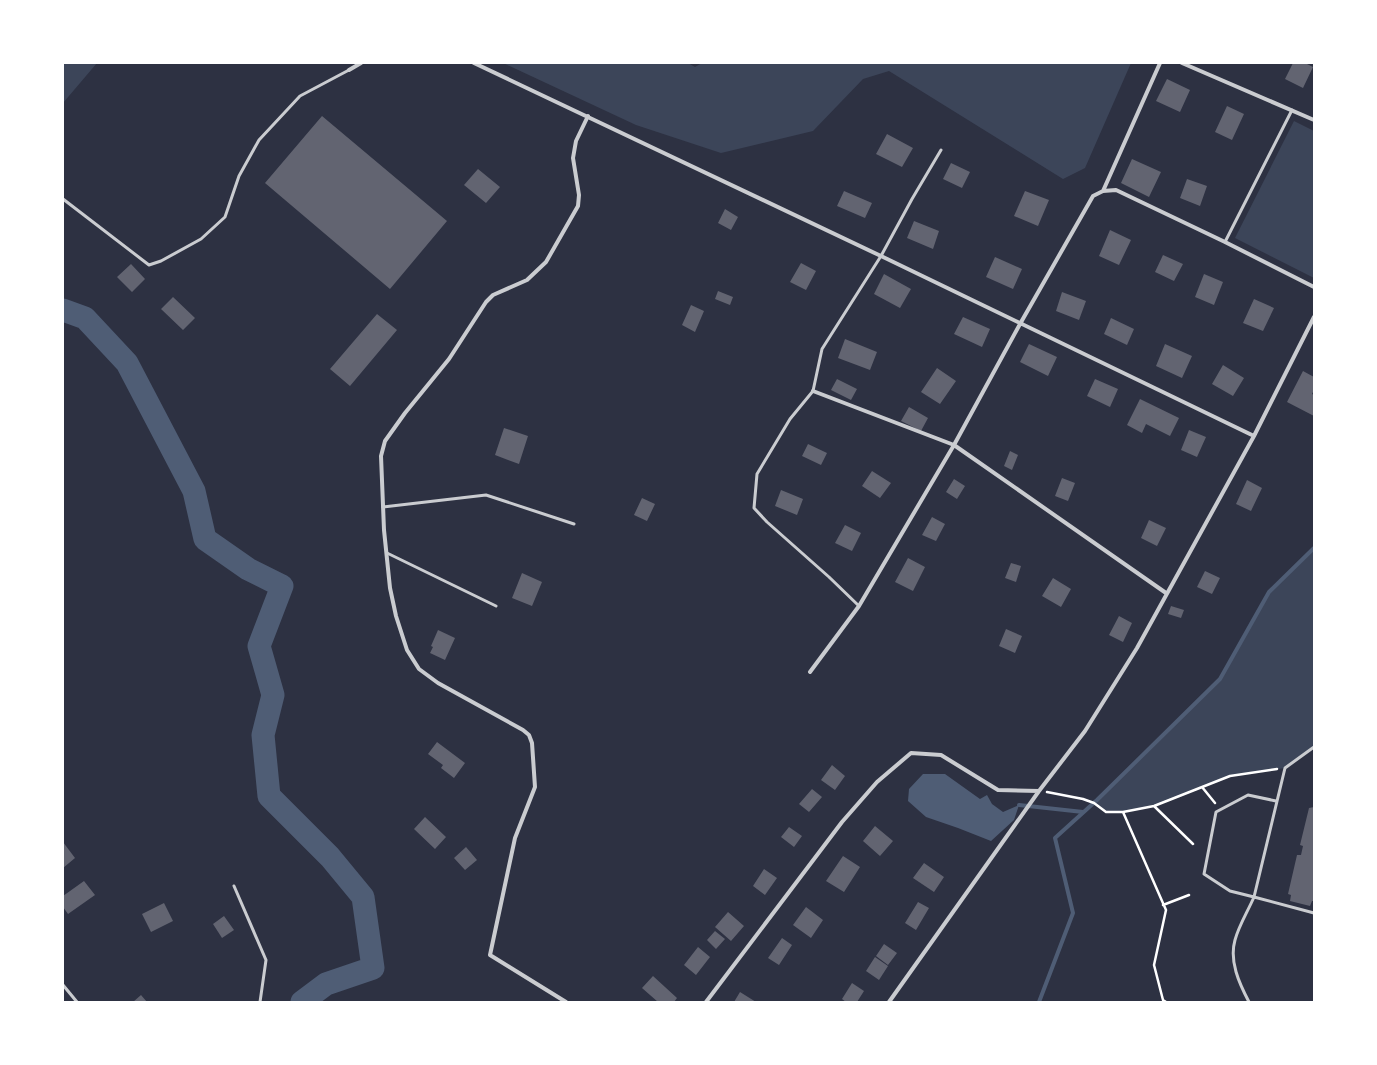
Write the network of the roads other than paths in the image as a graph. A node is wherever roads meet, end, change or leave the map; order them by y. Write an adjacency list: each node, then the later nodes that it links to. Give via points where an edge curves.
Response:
1 (361, 63): 5 (street)
2 (474, 63): 7 (street)
3 (1160, 63): 10 (street)
4 (1182, 63): 6 (street)
5 (349, 70): 11 (lane, via 300,96 259,140 239,176 226,217 201,239 162,261 149,264)
6 (1292, 110): 8 (street); 12 (lane)
7 (588, 116): 13 (street); 20 (street, via 576,142 573,158 579,195 578,206 546,262 527,280 493,295 486,302 450,359 385,441 381,456)
8 (1314, 120)
9 (941, 150): 13 (lane)
10 (1103, 191): 12 (street, via 1116,190); 16 (street, via 1093,196)
11 (63, 199)
12 (1225, 242): 14 (street)
13 (881, 256): 16 (street); 17 (lane, via 822,348)
14 (1314, 287)
15 (1314, 316): 18 (street)
16 (1020, 324): 18 (street); 19 (street)
17 (813, 391): 19 (street); 25 (lane, via 790,419 757,474 754,508)
18 (1254, 436): 23 (street)
19 (954, 445): 23 (street); 25 (street)
20 (383, 506): 21 (lane, via 486,495); 22 (street)
21 (574, 524)
22 (387, 553): 24 (lane); 36 (street, via 396,616 408,650 419,669 438,683 523,730 532,743 536,787 515,838 490,955)
23 (1166, 594): 28 (street, via 1085,731)
24 (496, 606)
25 (859, 606): 26 (street)
26 (810, 672)
27 (1314, 747): 29 (lane, via 1285,768)
28 (1039, 790): 37 (street, via 998,790 941,755 912,753 877,782 842,822); 38 (street)
29 (1276, 801): 31 (lane); 31 (lane, via 1248,795 1216,812 1204,874 1230,891)
30 (234, 886): 35 (lane, via 266,960)
31 (1254, 897): 32 (lane); 39 (lane, via 1235,940 1233,959 1238,981)
32 (1314, 912)
33 (63, 984): 34 (lane)
34 (77, 1002)
35 (260, 1002)
36 (566, 1002)
37 (706, 1002)
38 (889, 1002)
39 (1249, 1002)

